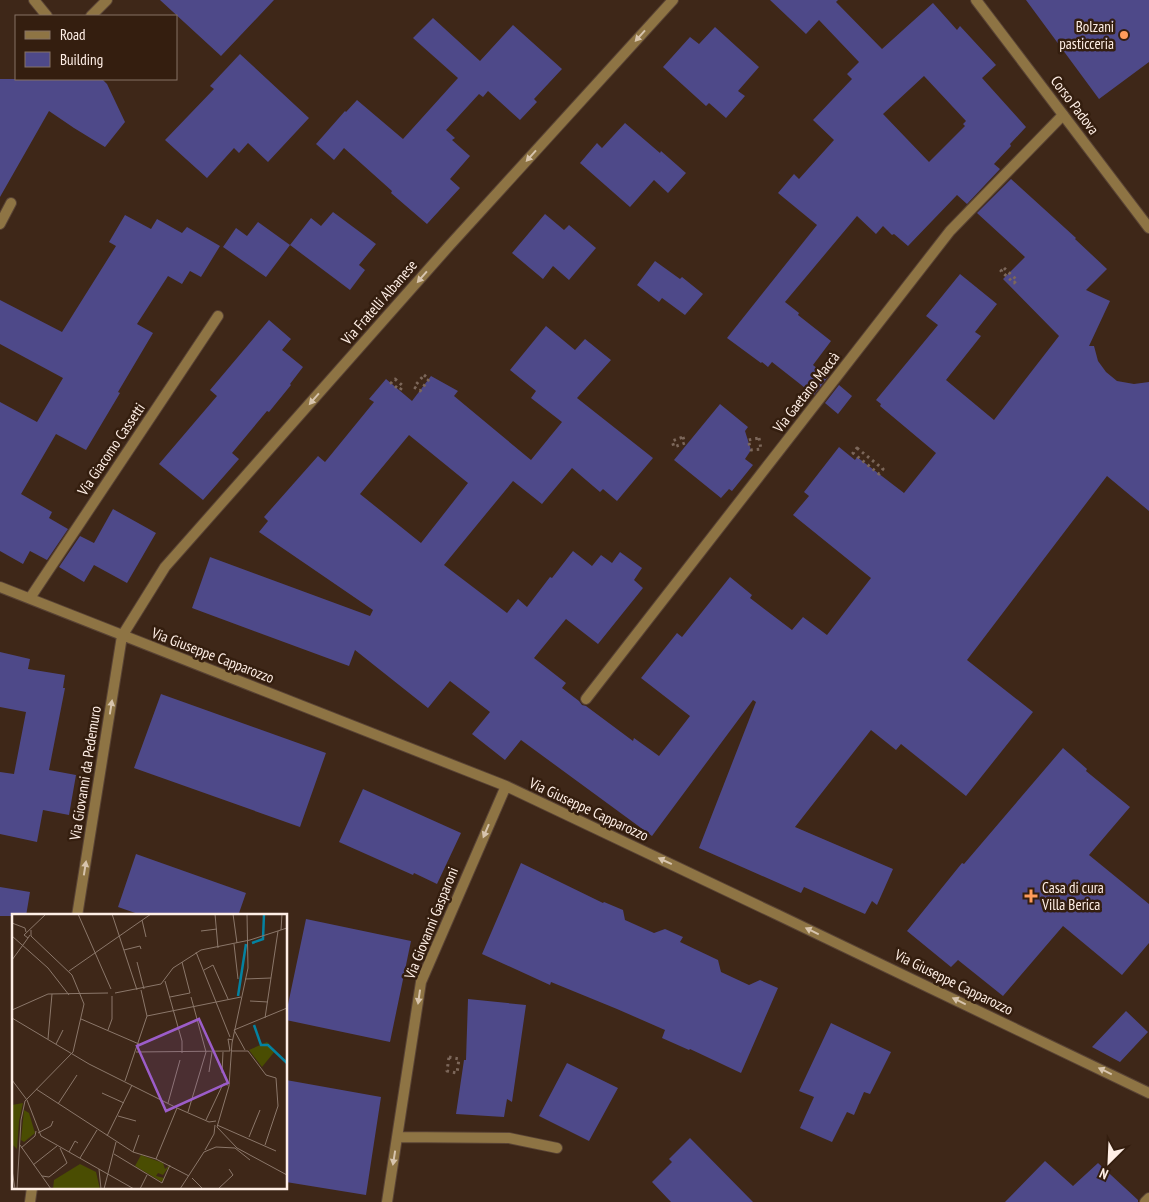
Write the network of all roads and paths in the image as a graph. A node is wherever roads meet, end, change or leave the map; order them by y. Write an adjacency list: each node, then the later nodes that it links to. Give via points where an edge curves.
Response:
1 (34, 0): 5 (street)
2 (107, 0): 6 (street)
3 (673, 0): 17 (street, Via Fratelli Albanese, one-way to 17, via 449,246 166,567)
4 (976, 0): 7 (street, Corso Padova)
5 (46, 15)
6 (92, 15)
7 (1063, 115): 10 (street, Corso Padova); 18 (street, Via Gaetano Maccà, via 950,231)
8 (11, 203): 9 (street)
9 (0, 224)
10 (1149, 228)
11 (1014, 283): 11 (path, via 1001,271 1004,268 1017,280)
12 (218, 316): 16 (street, Via Giacomo Cassetti)
13 (429, 378): 13 (path, via 420,391 414,387 424,375)
14 (879, 474): 14 (path, via 853,453 857,448 883,469)
15 (0, 587): 16 (street, Via Giuseppe Capparozzo)
16 (30, 598): 17 (street, Via Giuseppe Capparozzo)
17 (122, 636): 19 (street, Via Giuseppe Capparozzo); 20 (street, Via Giovanni da Pedemuro, one-way to 17)
18 (586, 699)
19 (506, 786): 22 (street, Via Giuseppe Capparozzo, one-way to 19); 23 (street, Via Giovanni Gasparoni, one-way to 23, via 421,982)
20 (77, 914)
21 (457, 1073): 21 (path, via 447,1071 449,1057 459,1059)
22 (1149, 1092)
23 (398, 1137): 24 (street, via 509,1138); 26 (street, Via Giovanni Gasparoni, one-way to 26)
24 (557, 1148)
25 (1149, 1198): 27 (street)
26 (387, 1202)
27 (1145, 1202)

